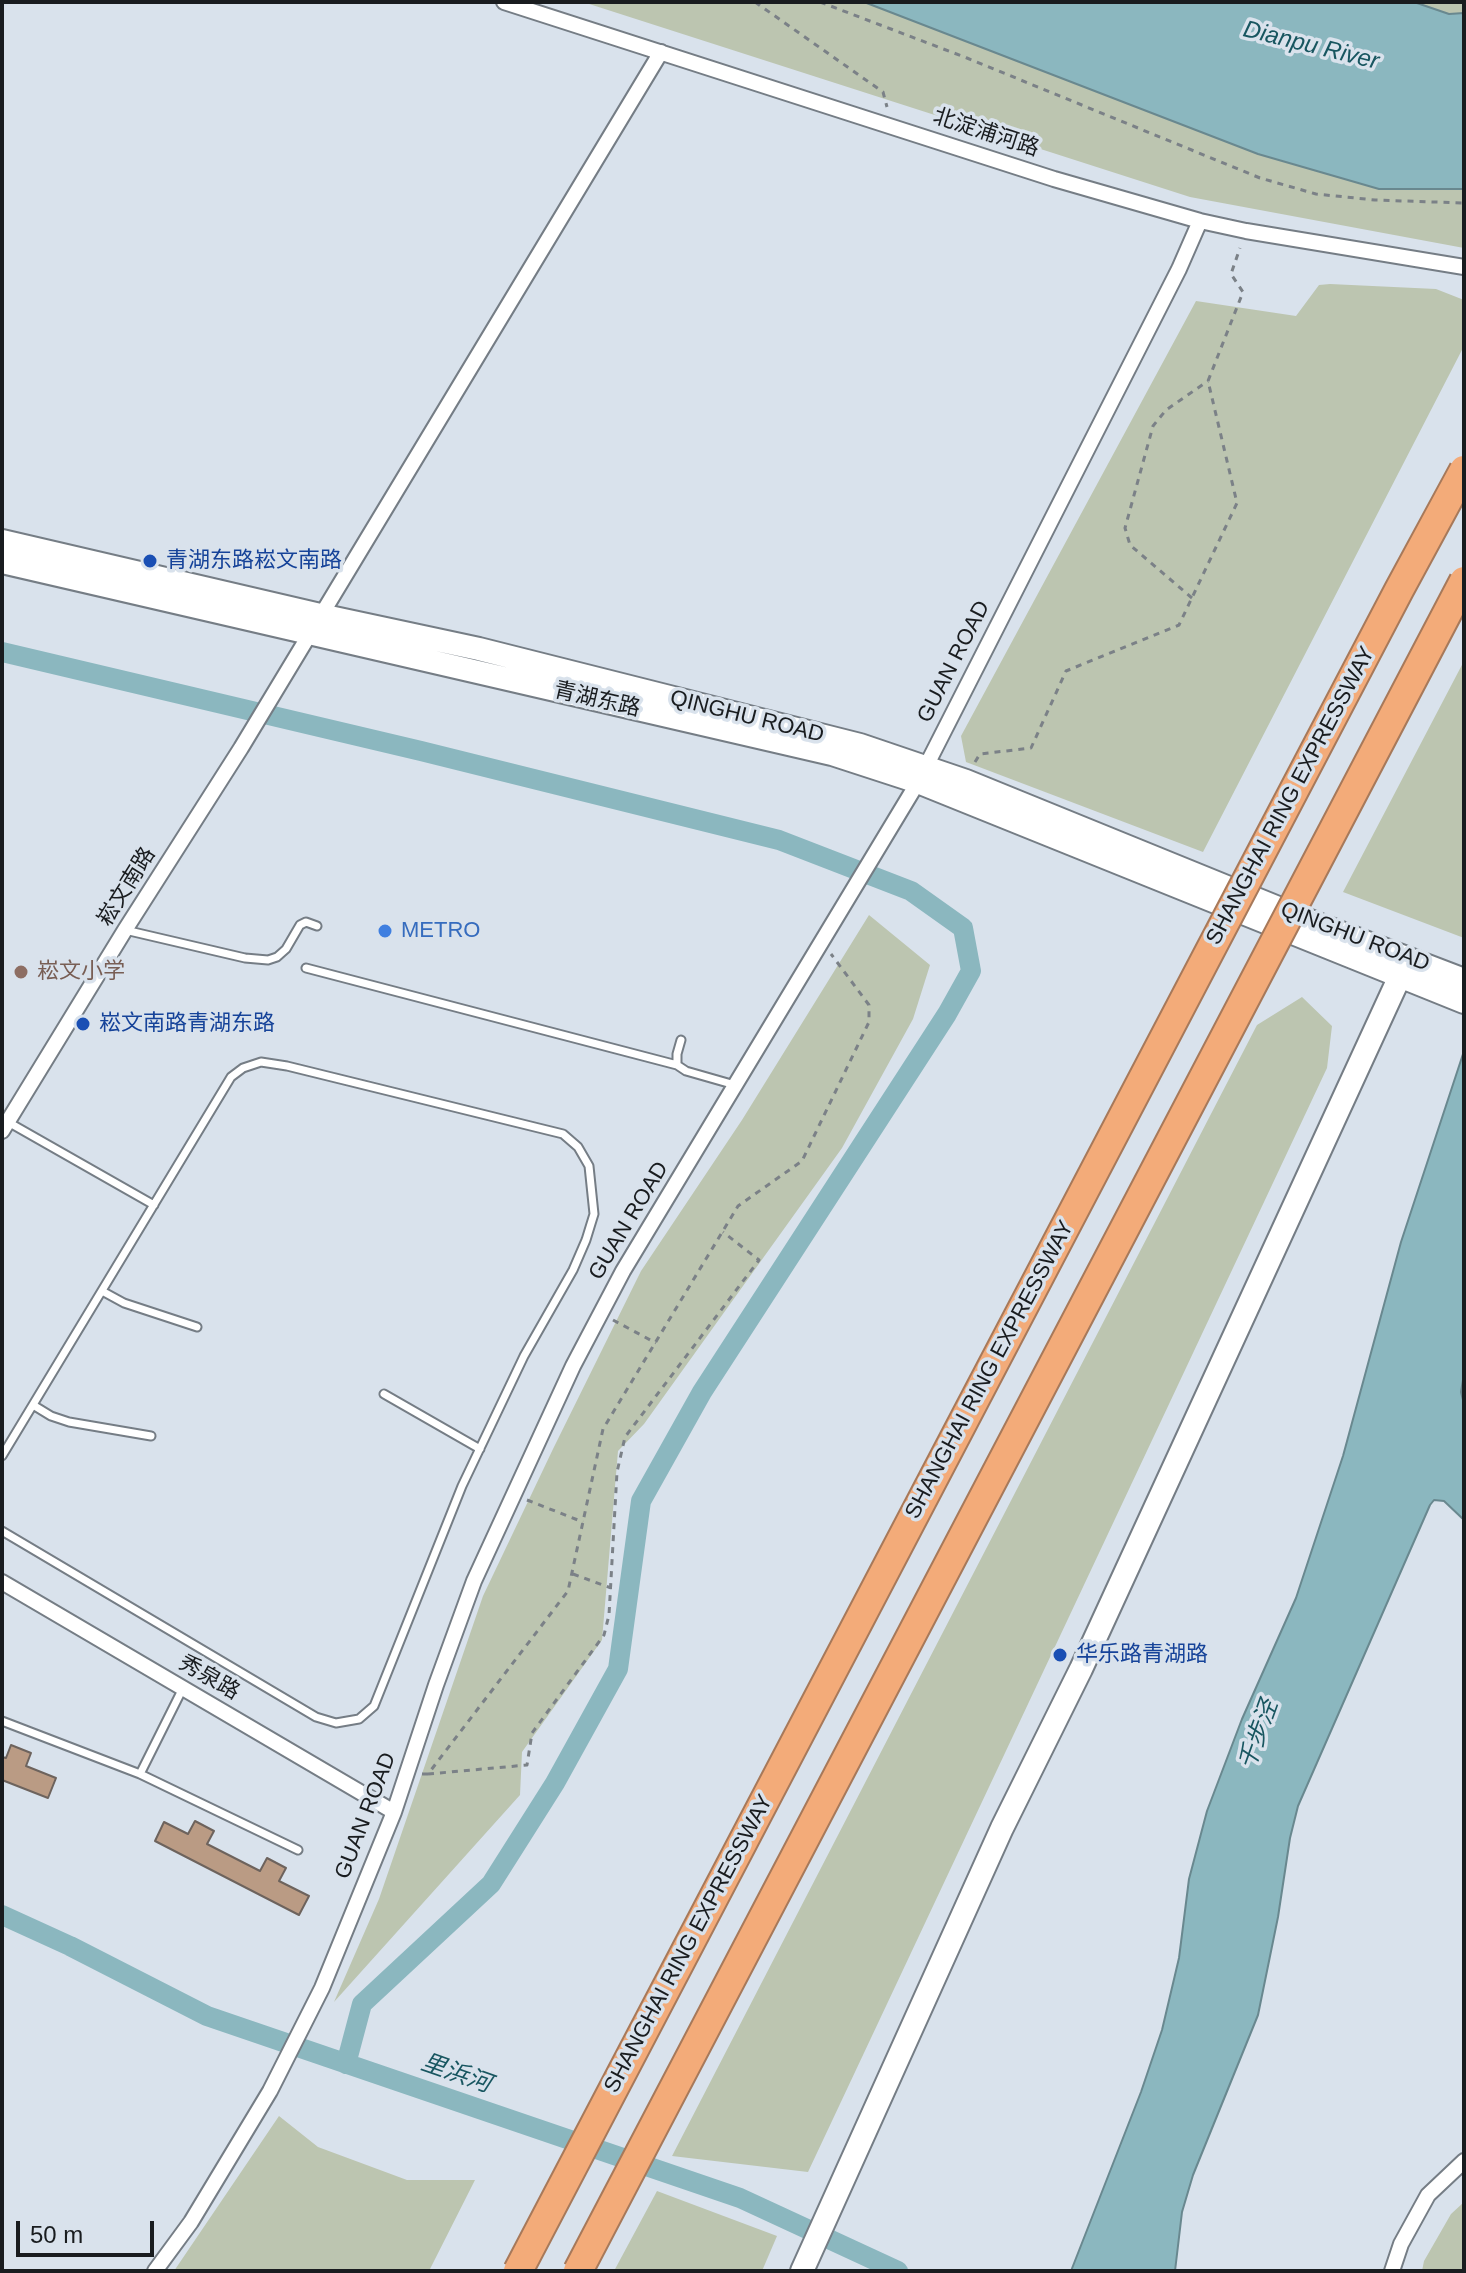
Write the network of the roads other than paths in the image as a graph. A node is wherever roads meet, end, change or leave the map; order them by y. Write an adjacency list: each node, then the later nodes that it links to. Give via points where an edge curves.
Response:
1 (504, 2): 2 (street, 北淀浦河路)
2 (661, 52): 3 (street, 北淀浦河路); 9 (street, 崧文南路)
3 (1200, 221): 4 (street, 北淀浦河路); 10 (street, GUAN ROAD)
4 (1464, 267)
5 (1464, 470): 38 (highway, SHANGHAI RING EXPRESSWAY, bridge)
6 (2, 541): 9 (main road)
7 (2, 562): 9 (main road, 青湖东路)
8 (1464, 581): 39 (highway, bridge)
9 (314, 624): 10 (main road, 青湖东路); 12 (street, 崧文南路)
10 (922, 774): 13 (main road, 青湖东路); 13 (main road, QINGHU ROAD, via 966,781 1315,923); 18 (street, GUAN ROAD)
11 (317, 926): 12 (lane, via 300,925 286,949 268,960)
12 (125, 930): 19 (street, 崧文南路)
13 (1404, 967): 15 (main road); 36 (main road)
14 (306, 968): 17 (lane)
15 (1462, 994)
16 (681, 1040): 17 (lane)
17 (677, 1065): 18 (lane)
18 (735, 1085): 33 (street, GUAN ROAD, via 623,1271 573,1366 468,1596)
19 (5, 1127): 20 (lane)
20 (154, 1205): 21 (lane); 26 (lane, via 231,1077 261,1062 563,1134 589,1166 594,1214 573,1270)
21 (102, 1291): 22 (lane); 24 (lane)
22 (197, 1327)
23 (384, 1394): 26 (lane)
24 (33, 1405): 25 (lane, via 69,1422); 27 (lane)
25 (151, 1436)
26 (480, 1449): 28 (lane, via 374,1706 359,1719 336,1723 316,1717)
27 (2, 1456)
28 (2, 1531)
29 (2, 1582): 30 (street, 秀泉路)
30 (183, 1688): 32 (lane); 33 (street, 秀泉路)
31 (2, 1721): 32 (lane)
32 (140, 1774): 34 (lane)
33 (394, 1812): 37 (street, GUAN ROAD, via 322,1988 270,2091)
34 (298, 1850)
35 (1464, 2161): 40 (street, via 1428,2195)
36 (804, 2266)
37 (155, 2271)
38 (518, 2271)
39 (578, 2271)
40 (1392, 2271)

